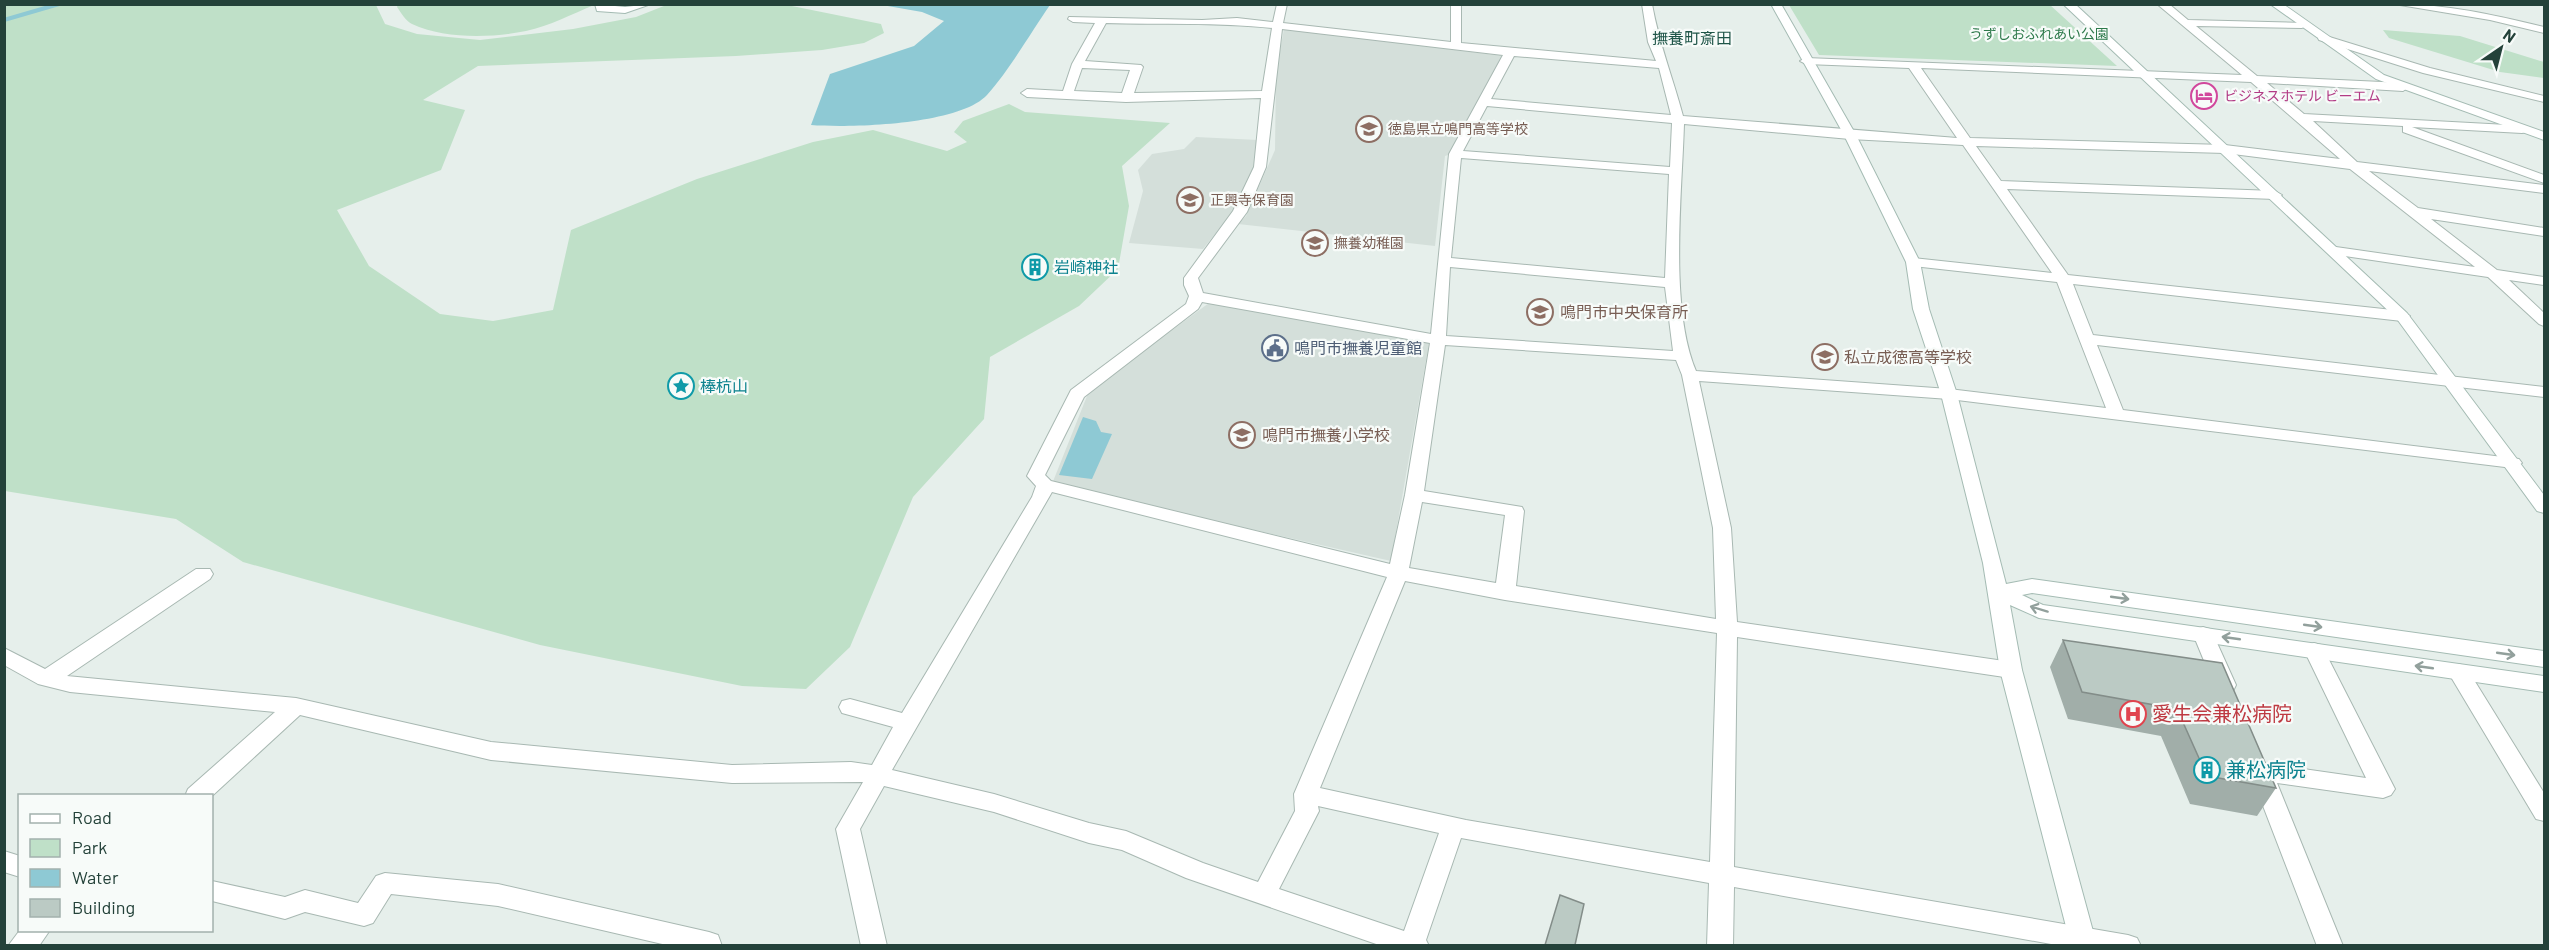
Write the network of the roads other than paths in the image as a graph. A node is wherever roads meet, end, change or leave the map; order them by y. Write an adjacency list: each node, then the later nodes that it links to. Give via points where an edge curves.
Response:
1 (600, 4): 2 (street, via 601,9 611,11)
2 (646, 4)
3 (1282, 4): 15 (street)
4 (1456, 4): 19 (street)
5 (1647, 4): 23 (street, via 1653,42)
6 (1776, 4): 21 (street)
7 (2068, 4): 25 (street)
8 (2162, 4): 14 (street)
9 (2275, 4): 16 (street)
10 (2399, 4): 11 (street)
11 (2445, 7): 17 (street)
12 (1073, 19): 13 (street)
13 (1102, 20): 15 (street); 22 (street)
14 (2184, 23): 16 (street); 26 (street)
15 (1278, 25): 19 (street); 29 (street)
16 (2302, 25): 18 (street)
17 (2544, 30)
18 (2323, 38): 27 (street, via 2380,77); 32 (street, via 2427,71)
19 (1456, 46): 20 (street)
20 (1510, 52): 23 (street); 33 (street)
21 (1806, 62): 24 (street); 38 (street)
22 (1078, 64): 30 (street); 31 (street, via 1137,67)
23 (1664, 65): 35 (street)
24 (1913, 66): 25 (street); 40 (street)
25 (2142, 73): 26 (street); 41 (street)
26 (2254, 79): 27 (street); 34 (street)
27 (2403, 87): 37 (street)
28 (1027, 93): 30 (street)
29 (1269, 94): 31 (street); 58 (street, via 1260,167 1240,212 1191,278)
30 (1067, 95): 31 (street)
31 (1126, 98)
32 (2544, 99)
33 (1484, 102): 35 (street); 42 (street)
34 (2301, 117): 36 (street); 43 (street)
35 (1678, 120): 38 (street); 44 (street)
36 (2388, 122): 37 (street); 45 (street)
37 (2522, 129): 39 (street)
38 (1850, 135): 40 (street); 53 (street)
39 (2544, 136)
40 (1969, 142): 41 (street); 46 (street)
41 (2225, 149): 43 (street); 48 (street)
42 (1455, 154): 44 (street); 52 (street)
43 (2352, 164): 47 (street); 49 (street)
44 (1675, 171): 57 (street)
45 (2544, 179)
46 (2000, 185): 48 (street); 55 (street)
47 (2544, 189)
48 (2275, 195): 51 (street)
49 (2413, 212): 50 (street); 54 (street)
50 (2544, 232)
51 (2336, 251): 54 (street); 59 (street)
52 (1443, 262): 57 (street); 61 (street)
53 (1913, 262): 55 (street); 67 (street, via 1921,309)
54 (2491, 272): 56 (street); 60 (street)
55 (2063, 278): 59 (street); 62 (street)
56 (2544, 281)
57 (1672, 283): 63 (street)
58 (1197, 296): 61 (street); 70 (street, via 1190,309 1077,394 1036,476)
59 (2402, 316): 65 (street)
60 (2544, 321)
61 (1438, 339): 63 (street); 71 (street)
62 (2087, 339): 65 (street); 68 (street)
63 (1682, 356): 64 (street)
64 (1690, 375): 67 (street); 77 (street, via 1722,528)
65 (2452, 382): 66 (street); 69 (street)
66 (2544, 392)
67 (1949, 394): 68 (street); 75 (street)
68 (2116, 412): 69 (street)
69 (2513, 463): 72 (street)
70 (1045, 484): 73 (street); 89 (street, via 1041,497)
71 (1414, 495): 73 (street); 76 (street, via 1515,511)
72 (2544, 507)
73 (1398, 573): 76 (street); 92 (street)
74 (203, 574): 84 (street)
75 (2000, 592): 78 (street, one-way to 75, via 2039,610); 81 (street, one-way to 81, via 2032,586); 82 (street)
76 (1505, 593): 77 (street)
77 (1727, 628): 82 (street); 95 (street)
78 (2203, 634): 79 (street, one-way to 78); 88 (street)
79 (2314, 650): 83 (street, one-way to 79); 106 (street, via 2383,789 2256,761)
80 (4, 655): 84 (street)
81 (2544, 659)
82 (2011, 670): 99 (street)
83 (2459, 672): 85 (street); 93 (street)
84 (46, 679): 86 (street)
85 (2544, 684)
86 (296, 706): 90 (street, via 492,751 732,774 851,771); 91 (street)
87 (850, 706): 89 (street)
88 (2234, 708)
89 (907, 723): 90 (street)
90 (876, 775): 97 (street, via 994,803 1126,841 1195,871); 102 (street, via 848,829)
91 (197, 794)
92 (1306, 794): 94 (street); 97 (street, via 1307,811)
93 (2544, 812)
94 (1453, 826): 95 (street); 103 (street)
95 (1722, 876): 99 (street); 104 (street)
96 (213, 891): 101 (street, via 285,908 305,901 364,915 385,883 498,895)
97 (1265, 893): 103 (street)
98 (36, 932): 100 (street)
99 (2083, 941): 105 (street)
100 (21, 945)
101 (708, 945)
102 (874, 945)
103 (1414, 945)
104 (1720, 945)
105 (2128, 945)
106 (2330, 945)

